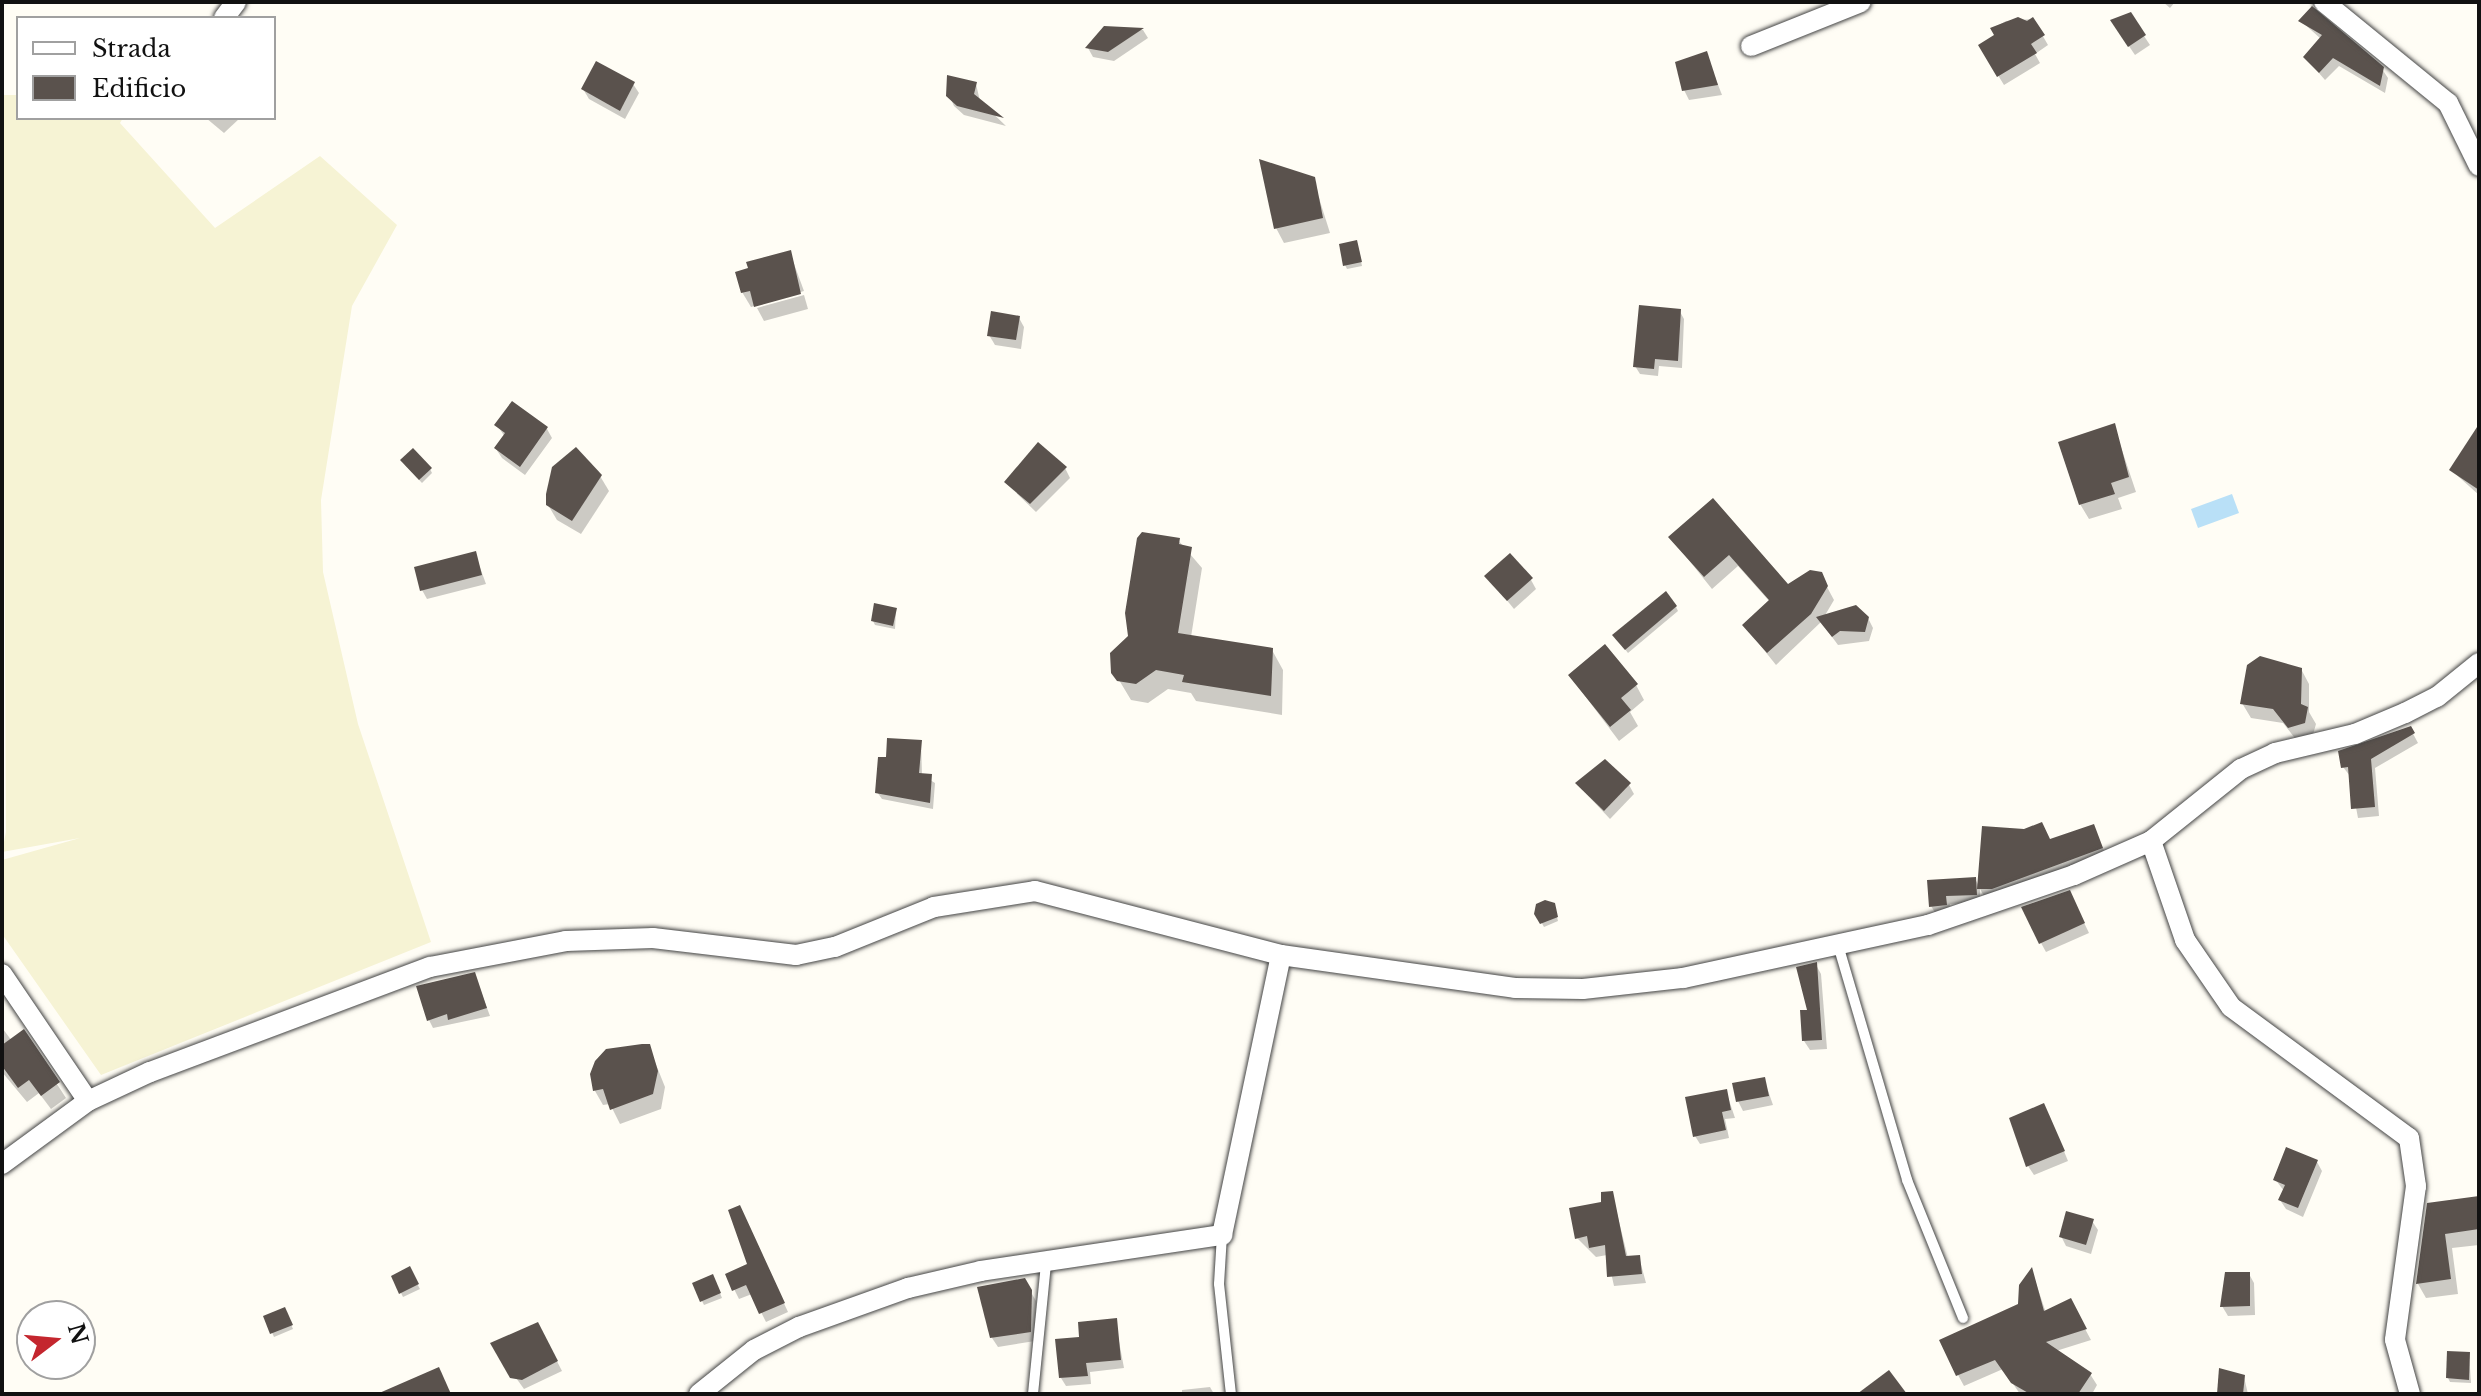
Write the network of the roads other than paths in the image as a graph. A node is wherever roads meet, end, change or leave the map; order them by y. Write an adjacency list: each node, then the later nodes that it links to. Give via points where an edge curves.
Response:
1 (1861, 2): 3 (street)
2 (2324, 2): 4 (street, via 2448,103)
3 (1751, 46)
4 (2479, 166)
5 (2479, 663): 6 (street, via 2437,697 2405,713 2355,734 2275,753 2241,769)
6 (2151, 841): 7 (street, via 1988,908); 18 (street, via 2185,940 2231,1007 2409,1138 2416,1186 2395,1340)
7 (1838, 945): 8 (street, via 1683,978 1583,989 1515,988); 14 (lane, via 1907,1180)
8 (1281, 955): 10 (street, via 1035,891 934,907 835,947 796,955 653,938 566,941 430,967 150,1072); 12 (street)
9 (2, 974): 10 (street)
10 (88, 1101): 11 (street)
11 (2, 1164)
12 (1222, 1235): 13 (street); 17 (lane, via 1219,1284)
13 (1046, 1263): 15 (street, via 908,1288 799,1327 754,1350); 16 (lane)
14 (1963, 1318)
15 (699, 1394)
16 (1033, 1394)
17 (1231, 1394)
18 (2410, 1394)

